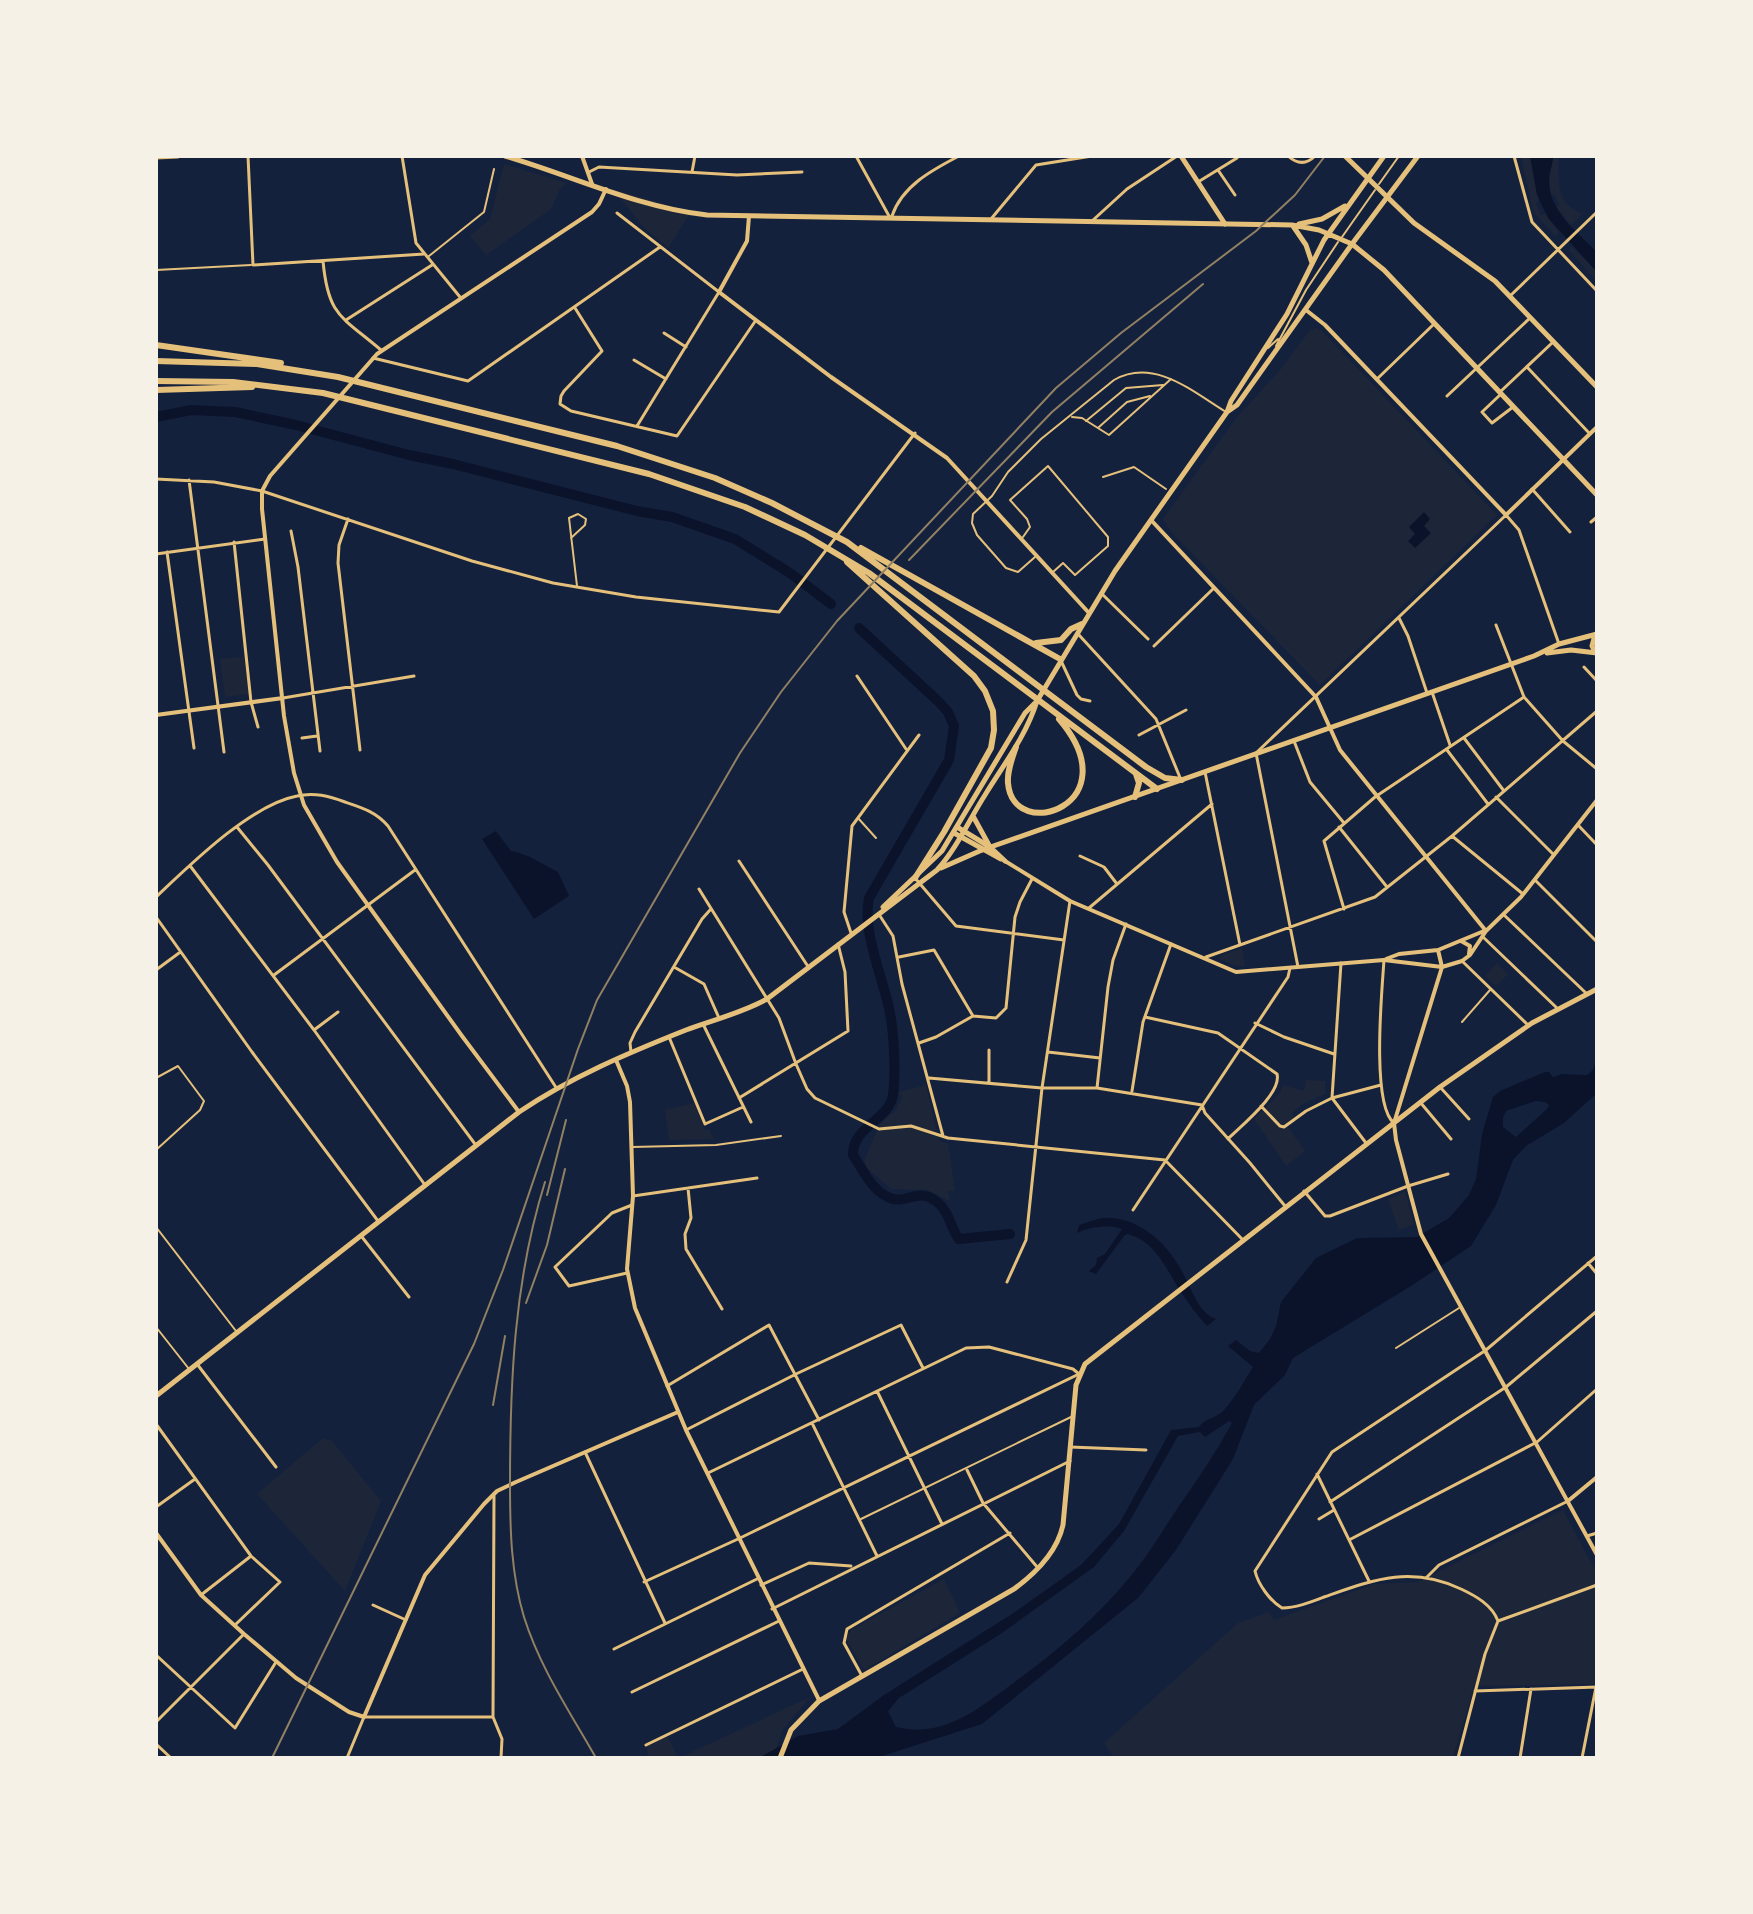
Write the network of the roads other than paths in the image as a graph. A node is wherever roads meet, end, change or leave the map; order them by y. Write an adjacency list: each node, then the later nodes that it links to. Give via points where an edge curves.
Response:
1 (178, 156): 18 (main road)
2 (248, 156): 50 (street)
3 (402, 156): 47 (street, via 415,236)
4 (505, 156): 28 (main road)
5 (582, 156): 23 (street)
6 (695, 156): 25 (street)
7 (856, 156): 37 (street)
8 (959, 156): 37 (street, via 922,177 896,204)
9 (1092, 156): 19 (street)
10 (1179, 156): 27 (main road); 39 (street, via 1127,189)
11 (1288, 156): 12 (street, via 1302,163)
12 (1315, 156)
13 (1345, 156): 26 (main road)
14 (1384, 156): 26 (main road)
15 (1399, 156): 30 (lane)
16 (1418, 156): 32 (main road)
17 (1514, 156): 46 (street, via 1530,217)
18 (156, 157)
19 (1055, 158): 38 (street, via 1032,167)
20 (1237, 158): 22 (street)
21 (494, 169): 47 (lane, via 484,212)
22 (1218, 170): 27 (street); 31 (street)
23 (589, 172): 25 (street, via 599,167); 28 (street)
24 (802, 172): 25 (street)
25 (691, 173)
26 (1368, 181): 30 (main road); 33 (main road)
27 (1198, 182): 40 (main road)
28 (592, 184): 29 (main road)
29 (607, 188): 36 (main road, via 686,212); 56 (street, via 592,212)
30 (1376, 188): 32 (main road); 43 (lane)
31 (1235, 195)
32 (1386, 198): 44 (main road); 55 (main road)
33 (1352, 201): 41 (main road, via 1322,219); 42 (main road)
34 (1597, 212): 46 (street)
35 (617, 213): 45 (street)
36 (749, 216): 37 (main road); 54 (street, via 747,241)
37 (891, 220): 38 (main road)
38 (989, 221): 39 (main road)
39 (1089, 223): 40 (main road)
40 (1225, 224): 41 (main road)
41 (1292, 225): 42 (main road); 49 (main road)
42 (1328, 234): 43 (main road); 49 (main road)
43 (1341, 239): 44 (main road); 64 (lane)
44 (1352, 244): 58 (main road); 62 (main road)
45 (660, 247): 54 (street); 57 (street)
46 (1558, 250): 53 (street); 55 (street)
47 (425, 256): 48 (street); 51 (street)
48 (323, 261): 50 (street); 60 (street, via 330,303)
49 (1312, 263): 69 (main road)
50 (253, 265): 52 (lane)
51 (432, 265): 56 (street); 60 (street)
52 (156, 270)
53 (1597, 291)
54 (719, 292): 61 (street); 67 (street)
55 (1510, 296): 59 (main road)
56 (460, 297): 68 (street)
57 (575, 308): 71 (street, via 468,381); 92 (street, via 602,351 564,391 560,404)
58 (1306, 310): 70 (main road); 79 (street)
59 (1530, 318): 65 (main road); 75 (street)
60 (346, 320): 68 (street)
61 (756, 320): 92 (street, via 677,436); 95 (street)
62 (1434, 324): 75 (main road); 79 (street)
63 (664, 333): 67 (street)
64 (1279, 339): 69 (lane); 70 (lane)
65 (1554, 342): 74 (street); 83 (main road)
66 (156, 345): 76 (highway)
67 (686, 347): 78 (street)
68 (381, 350): 71 (street)
69 (1263, 352): 89 (main road)
70 (1272, 357): 89 (main road)
71 (372, 358): 103 (street, via 275,468)
72 (634, 360): 78 (street)
73 (156, 361): 76 (highway)
74 (1527, 367): 85 (street); 96 (street)
75 (1477, 368): 85 (main road); 87 (street)
76 (307, 371): 120 (highway, via 665,460 742,489)
77 (1172, 378): 81 (lane); 89 (lane); 90 (lane, via 1120,376)
78 (666, 379): 92 (street)
79 (1377, 379): 105 (street)
80 (156, 381): 82 (highway)
81 (1164, 385): 86 (lane); 91 (lane, via 1126,388)
82 (280, 386): 84 (highway); 122 (highway, via 663,478 745,507 818,542)
83 (1597, 387)
84 (156, 390)
85 (1500, 393): 88 (main road); 88 (street, via 1482,412 1489,422)
86 (1153, 395): 94 (lane, via 1127,402); 94 (lane, via 1109,435)
87 (1447, 396)
88 (1513, 406): 97 (main road)
89 (1227, 412): 108 (main road)
90 (1070, 416): 91 (lane); 119 (lane, via 1016,463 973,514 977,535 1006,568 1018,572)
91 (1086, 421): 94 (lane)
92 (637, 426)
93 (1597, 427): 96 (street)
94 (1098, 428)
95 (915, 433): 114 (street, via 943,454); 123 (street, via 779,612)
96 (1590, 434): 97 (street)
97 (1564, 459): 102 (street); 104 (main road)
98 (1103, 477): 101 (lane, via 1134,467)
99 (156, 479): 100 (street)
100 (189, 480): 103 (street); 116 (street)
101 (1166, 489)
102 (1532, 489): 105 (street); 111 (street)
103 (262, 491): 107 (street); 113 (street)
104 (1597, 495)
105 (1506, 515): 127 (street); 134 (street, via 1519,530)
106 (1597, 517): 109 (street)
107 (348, 519): 123 (street, via 472,561); 144 (street, via 338,563)
108 (1151, 520): 124 (street); 125 (main road)
109 (1591, 522)
110 (291, 531): 145 (street)
111 (1570, 532)
112 (571, 538): 112 (lane, via 569,518 578,514 586,519 585,525); 123 (lane)
113 (265, 539): 115 (street); 149 (street)
114 (1021, 539): 119 (street); 121 (lane, via 1030,525 1010,500 1048,466 1108,537 1108,546 1075,575 1063,563)
115 (234, 542): 116 (street); 152 (street)
116 (197, 547): 117 (street); 153 (street)
117 (167, 552): 118 (street); 155 (street)
118 (156, 554)
119 (1036, 556): 121 (street)
120 (880, 561): 133 (highway); 181 (highway, via 1146,767)
121 (1052, 573): 126 (street)
122 (867, 576): 154 (highway); 213 (highway, via 886,600 974,676 994,721 987,755)
123 (577, 587)
124 (1214, 588): 135 (street); 147 (street)
125 (1101, 593): 126 (main road); 132 (street)
126 (1089, 613): 128 (main road)
127 (1399, 618): 146 (street); 147 (street)
128 (1082, 624): 130 (main road); 133 (highway, via 1061,640)
129 (1496, 625): 139 (street)
130 (1076, 632): 138 (main road); 159 (street)
131 (1596, 634): 134 (main road); 136 (main road)
132 (1148, 639)
133 (1028, 641): 138 (highway)
134 (1559, 644): 137 (main road)
135 (1154, 646)
136 (1596, 653): 137 (main road, via 1571,650)
137 (1534, 656): 139 (main road)
138 (1060, 659): 150 (main road); 151 (street, via 1077,695)
139 (1512, 664): 146 (main road); 148 (street)
140 (1584, 667): 143 (street)
141 (414, 676): 144 (street)
142 (857, 676): 174 (street)
143 (1597, 681)
144 (353, 687): 145 (street); 173 (street)
145 (312, 693): 149 (street); 164 (street)
146 (1430, 693): 161 (main road); 169 (street)
147 (1316, 697): 161 (street); 177 (street)
148 (1524, 697): 166 (street); 168 (street)
149 (283, 698): 152 (street); 220 (street, via 304,805)
150 (1037, 701): 170 (main road); 196 (main road)
151 (1090, 701)
152 (251, 702): 153 (street); 160 (street)
153 (218, 707): 155 (street); 176 (street)
154 (1049, 708): 170 (highway, via 1075,739 1083,758 1082,783 1073,798 1047,813 1019,805 1008,783); 179 (highway)
155 (190, 710): 158 (street); 171 (street)
156 (1186, 710): 159 (street)
157 (1597, 711): 168 (street)
158 (156, 715)
159 (1159, 724): 163 (street); 181 (street)
160 (258, 727)
161 (1329, 728): 167 (main road); 185 (street)
162 (919, 735): 174 (street)
163 (1139, 735)
164 (317, 736): 165 (street); 175 (street)
165 (302, 738)
166 (1464, 738): 169 (street); 183 (street)
167 (1294, 741): 177 (main road); 192 (street, via 1308,780)
168 (1563, 741): 178 (street); 183 (street)
169 (1451, 746): 172 (street)
170 (1016, 747): 190 (main road)
171 (194, 748)
172 (1446, 749): 185 (street); 189 (street)
173 (360, 750)
174 (907, 750): 191 (street)
175 (320, 751)
176 (224, 752)
177 (1256, 753): 180 (main road); 228 (street)
178 (1597, 769)
179 (1134, 771): 182 (highway); 184 (highway, via 1139,783)
180 (1205, 772): 181 (main road); 188 (street)
181 (1182, 780): 182 (main road)
182 (1157, 789): 184 (main road)
183 (1504, 791): 186 (street)
184 (1135, 797): 201 (main road)
185 (1375, 797): 192 (street); 205 (street)
186 (1496, 797): 189 (street); 204 (street)
187 (1597, 800): 193 (street)
188 (1212, 804): 214 (street); 239 (street)
189 (1488, 804): 198 (street)
190 (973, 815): 197 (main road); 201 (main road)
191 (857, 817): 199 (lane); 230 (street, via 849,844 844,907)
192 (1344, 823): 195 (street)
193 (1578, 825): 200 (street); 204 (street)
194 (237, 827): 208 (street); 209 (street, via 295,796 327,796 378,814); 232 (street)
195 (1339, 827): 215 (street); 223 (street, via 1324,841)
196 (956, 830): 197 (main road); 213 (main road)
197 (962, 834): 201 (main road); 202 (main road); 210 (main road)
198 (1452, 836): 205 (street); 217 (street)
199 (876, 838)
200 (1597, 845)
201 (990, 847): 202 (main road); 207 (main road)
202 (982, 850): 207 (main road); 210 (main road)
203 (1080, 856): 214 (street, via 1104,867)
204 (1554, 856): 212 (street)
205 (1426, 858): 215 (street); 229 (street)
206 (739, 861): 251 (street)
207 (1005, 861): 211 (street)
208 (191, 867): 218 (street); 254 (street)
209 (416, 870): 220 (street); 286 (street)
210 (937, 870): 213 (main road)
211 (1032, 879): 219 (street); 231 (street, via 1017,910)
212 (1535, 880): 217 (street); 236 (street)
213 (917, 881): 224 (main road); 231 (street, via 952,924)
214 (1117, 884): 221 (street)
215 (1388, 888): 223 (street)
216 (699, 889): 222 (street)
217 (1524, 894): 225 (street)
218 (156, 897)
219 (1070, 901): 221 (street); 234 (street)
220 (367, 904): 232 (street); 294 (street)
221 (1089, 908): 227 (street)
222 (711, 909): 248 (street); 258 (street)
223 (1344, 909): 228 (street)
224 (877, 913): 230 (main road); 243 (street, via 891,930)
225 (1504, 915): 229 (street); 257 (street)
226 (156, 917): 241 (street)
227 (1126, 924): 238 (street); 276 (street, via 1113,960)
228 (1289, 928): 239 (street); 249 (street)
229 (1486, 931): 233 (street); 235 (street)
230 (851, 933): 237 (main road)
231 (1014, 933): 234 (street); 261 (street, via 1006,1008 996,1018)
232 (322, 937): 254 (street); 303 (street)
233 (1483, 937): 242 (street); 259 (street)
234 (1064, 940): 274 (street)
235 (1461, 941): 240 (street); 242 (street, via 1470,946)
236 (1597, 942)
237 (838, 944): 251 (main road); 278 (street, via 848,1031)
238 (1171, 944): 244 (street); 262 (street)
239 (1241, 945): 244 (street)
240 (1438, 950): 245 (street); 250 (street)
241 (180, 952): 253 (street); 318 (street)
242 (1468, 956): 246 (street)
243 (898, 958): 261 (street, via 934,950); 270 (street)
244 (1203, 959): 252 (street, via 1236,972)
245 (1384, 960): 247 (street); 250 (street); 282 (street, via 1379,1055)
246 (1462, 961): 250 (street); 256 (street)
247 (1341, 963): 249 (street); 275 (street)
248 (674, 967): 263 (street, via 704,984); 273 (street, via 635,1032)
249 (1298, 967): 252 (street)
250 (1442, 967): 297 (street)
251 (809, 968): 258 (main road)
252 (1290, 968): 265 (street)
253 (156, 970)
254 (274, 975): 268 (street)
255 (1597, 989): 257 (main road)
256 (1491, 990): 264 (lane); 267 (street)
257 (1587, 994): 259 (main road)
258 (767, 999): 263 (main road); 278 (street)
259 (1558, 1009): 267 (main road)
260 (338, 1012): 268 (street)
261 (973, 1016): 270 (street)
262 (1145, 1017): 271 (street, via 1218,1033); 287 (street)
263 (719, 1019): 266 (main road)
264 (1462, 1022)
265 (1255, 1023): 271 (street); 275 (street)
266 (703, 1024): 269 (main road); 288 (street)
267 (1529, 1026): 283 (main road)
268 (314, 1030): 310 (street)
269 (669, 1037): 273 (main road); 293 (street, via 705,1124)
270 (919, 1043): 280 (street)
271 (1240, 1047): 291 (street); 292 (street, via 1278,1076 1273,1093)
272 (989, 1050): 281 (street)
273 (631, 1052): 277 (main road)
274 (1047, 1052): 276 (street); 284 (street)
275 (1334, 1054): 289 (street)
276 (1100, 1058): 285 (street)
277 (616, 1060): 286 (main road); 305 (street, via 629,1094)
278 (796, 1064): 288 (street); 299 (street, via 815,1098 862,1122 876,1128 911,1126)
279 (156, 1078): 306 (lane, via 178,1066 204,1105)
280 (929, 1078): 281 (street); 299 (street)
281 (989, 1084): 284 (street)
282 (1383, 1085): 289 (street); 297 (street, via 1387,1116)
283 (1440, 1087): 290 (main road); 295 (street)
284 (1042, 1088): 285 (street); 304 (street)
285 (1097, 1088): 287 (street)
286 (557, 1089): 294 (main road)
287 (1132, 1093): 291 (street)
288 (739, 1098): 293 (street)
289 (1332, 1098): 292 (street, via 1283,1128); 302 (street)
290 (1420, 1102): 297 (main road); 301 (street)
291 (1202, 1105): 300 (street); 307 (street)
292 (1261, 1106): 300 (street)
293 (743, 1107): 296 (street)
294 (519, 1112): 303 (main road)
295 (1469, 1119)
296 (751, 1122)
297 (1394, 1123): 302 (main road); 311 (street)
298 (781, 1136): 305 (lane)
299 (943, 1136): 304 (street)
300 (1228, 1139): 316 (street)
301 (1451, 1139)
302 (1367, 1143): 313 (main road)
303 (476, 1146): 310 (main road)
304 (1036, 1146): 307 (street); 326 (street, via 1026,1240)
305 (632, 1147): 314 (street)
306 (156, 1150)
307 (1165, 1160): 317 (street); 321 (street)
308 (1448, 1174): 311 (street)
309 (757, 1178): 312 (street)
310 (425, 1185): 318 (main road)
311 (1408, 1186): 313 (street, via 1330,1216); 328 (street, via 1419,1227)
312 (688, 1188): 314 (street); 329 (street, via 691,1218 684,1242)
313 (1304, 1191): 316 (main road)
314 (633, 1196): 315 (street)
315 (632, 1205): 324 (street); 324 (street, via 612,1213 555,1267 571,1286)
316 (1285, 1206): 321 (main road)
317 (1133, 1210)
318 (378, 1222): 320 (main road)
319 (156, 1227): 332 (lane)
320 (361, 1235): 327 (street); 332 (main road)
321 (1243, 1240): 339 (main road, via 1096,1354)
322 (1597, 1256): 323 (street)
323 (1588, 1263): 325 (street); 334 (street)
324 (627, 1273): 340 (street, via 639,1323)
325 (1597, 1274)
326 (1007, 1282)
327 (409, 1297)
328 (1462, 1306): 333 (lane); 334 (street)
329 (722, 1309)
330 (1597, 1311): 341 (street)
331 (156, 1327): 337 (lane)
332 (237, 1332): 335 (main road)
333 (1396, 1348)
334 (1486, 1350): 341 (street); 360 (street, via 1332,1452)
335 (197, 1364): 337 (main road); 357 (street)
336 (923, 1368): 338 (street, via 901,1325); 339 (street, via 959,1350 979,1347); 343 (street)
337 (189, 1370): 344 (main road)
338 (796, 1374): 340 (street, via 769,1325); 347 (street); 350 (street)
339 (1079, 1374): 346 (main road); 355 (street)
340 (667, 1386): 345 (street)
341 (1506, 1387): 351 (street); 367 (street)
342 (1597, 1389): 351 (street)
343 (877, 1391): 347 (street); 355 (street)
344 (156, 1396)
345 (678, 1412): 350 (street); 354 (street)
346 (1073, 1416): 352 (main road); 364 (lane)
347 (819, 1420): 348 (street)
348 (812, 1423): 359 (street); 363 (street)
349 (156, 1424): 362 (street)
350 (686, 1430): 359 (street)
351 (1537, 1442): 366 (street); 379 (street)
352 (1070, 1447): 353 (street); 356 (main road)
353 (1146, 1450)
354 (585, 1452): 365 (street); 388 (street)
355 (909, 1457): 363 (street); 364 (street)
356 (1070, 1461): 368 (street); 384 (main road, via 1061,1534)
357 (276, 1467)
358 (967, 1470): 368 (street)
359 (707, 1474): 378 (street)
360 (1317, 1474): 367 (street); 387 (street, via 1255,1574 1277,1605 1287,1608)
361 (1597, 1477): 366 (street)
362 (195, 1479): 369 (street); 381 (street)
363 (844, 1488): 371 (street); 378 (street)
364 (924, 1488): 371 (lane); 373 (street)
365 (494, 1494): 394 (street, via 429,1570); 412 (street)
366 (1568, 1501): 377 (street); 385 (street, via 1439,1565)
367 (1330, 1502): 370 (street)
368 (983, 1503): 373 (street); 375 (street)
369 (156, 1507)
370 (1334, 1510): 372 (street); 379 (street)
371 (860, 1519): 382 (street)
372 (1319, 1519)
373 (942, 1524): 382 (street)
374 (156, 1533): 391 (street)
375 (1010, 1533): 384 (street); 404 (street, via 852,1625 844,1633 846,1650)
376 (1597, 1533): 377 (street)
377 (1587, 1536): 380 (street)
378 (738, 1539): 386 (street); 388 (street)
379 (1349, 1540): 387 (street)
380 (1597, 1555)
381 (251, 1556): 391 (street); 398 (street, via 280,1582)
382 (877, 1556): 383 (street)
383 (855, 1566): 389 (street, via 809,1563); 393 (street)
384 (1038, 1568): 404 (main road, via 1000,1597)
385 (1426, 1578): 387 (street); 396 (street, via 1467,1592 1489,1607)
386 (757, 1579): 389 (street); 397 (street)
387 (1369, 1581)
388 (644, 1582): 397 (street)
389 (761, 1585): 393 (street)
390 (1597, 1585): 396 (street)
391 (201, 1595): 398 (street)
392 (373, 1605): 394 (street)
393 (772, 1609): 395 (street)
394 (406, 1620): 411 (street)
395 (779, 1621): 403 (street); 409 (street)
396 (1498, 1621): 408 (street)
397 (665, 1623): 400 (street)
398 (235, 1625): 399 (street)
399 (244, 1634): 402 (street); 406 (street)
400 (614, 1649)
401 (156, 1655): 406 (street)
402 (276, 1662): 406 (street, via 235,1728); 411 (street, via 324,1697)
403 (803, 1669): 410 (street); 415 (street)
404 (862, 1676): 410 (main road)
405 (1596, 1687): 407 (street); 422 (street)
406 (192, 1688): 413 (street)
407 (1531, 1689): 408 (street); 421 (street)
408 (1475, 1691): 420 (street)
409 (632, 1692)
410 (819, 1701): 419 (main road, via 796,1723)
411 (364, 1717): 412 (street); 417 (street)
412 (493, 1717): 418 (street, via 502,1739)
413 (156, 1722)
414 (156, 1744): 416 (street)
415 (646, 1745)
416 (171, 1758)
417 (347, 1758)
418 (501, 1758)
419 (780, 1758)
420 (1458, 1758)
421 (1520, 1758)
422 (1582, 1758)

